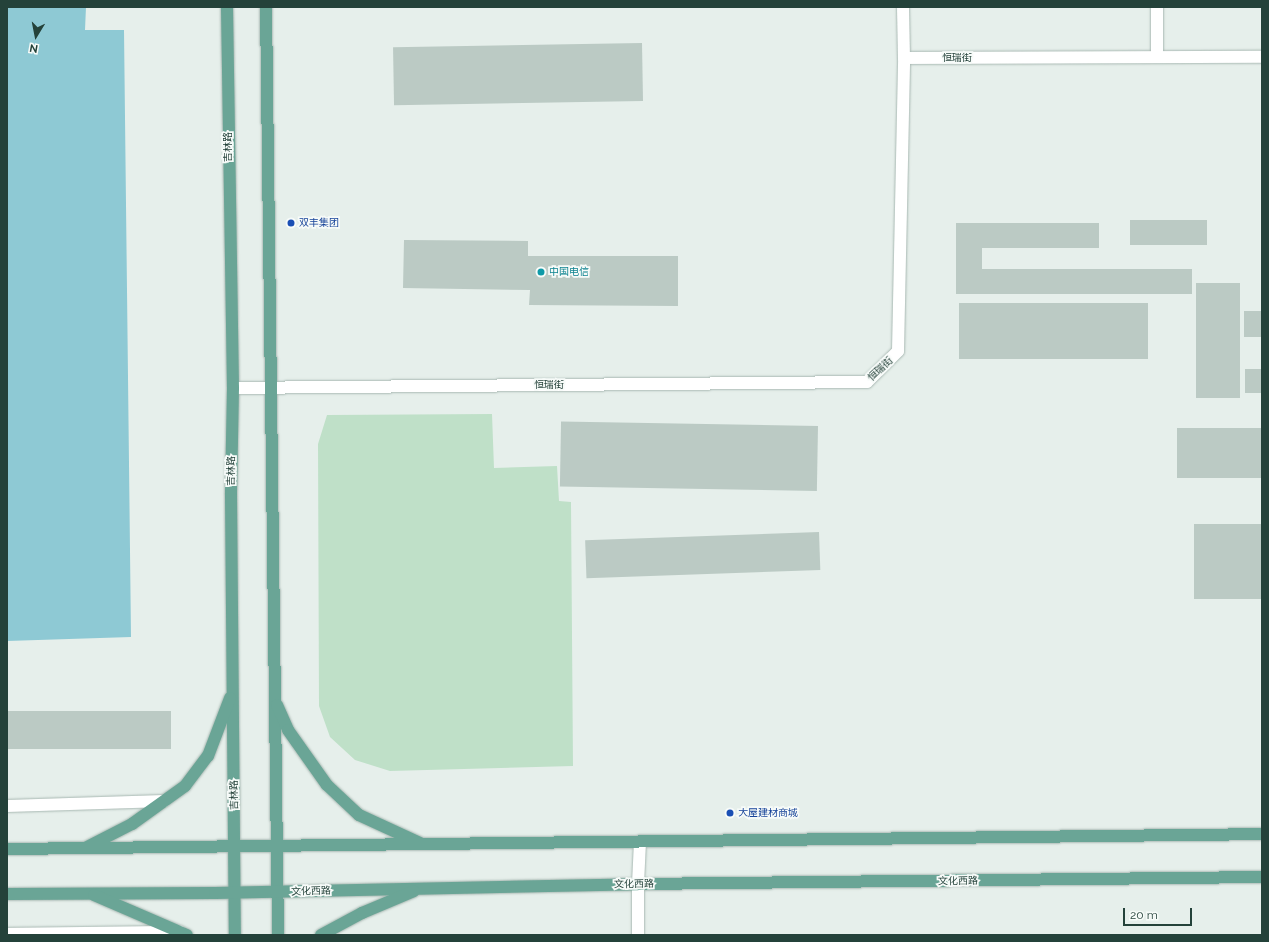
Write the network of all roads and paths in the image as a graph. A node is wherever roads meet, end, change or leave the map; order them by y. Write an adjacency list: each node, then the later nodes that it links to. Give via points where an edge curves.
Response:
1 (227, 7): 9 (main road, 吉林路)
2 (266, 7): 8 (main road)
3 (903, 7): 7 (street)
4 (1157, 7): 5 (street)
5 (1157, 57): 6 (street, 恒瑞街); 7 (street, 恒瑞街)
6 (1262, 57)
7 (904, 58): 8 (street, 恒瑞街, via 898,351 867,382)
8 (271, 386): 9 (street, 恒瑞街); 11 (main road)
9 (232, 388): 10 (main road, 吉林路)
10 (232, 691): 12 (main road, via 208,756 184,786); 18 (main road, 吉林路)
11 (275, 700): 16 (main road, via 288,730 327,785 359,815); 17 (main road)
12 (164, 801): 13 (street); 20 (main road, via 132,824)
13 (7, 806)
14 (1262, 834): 15 (main road)
15 (640, 842): 16 (main road); 22 (street)
16 (423, 844): 17 (main road)
17 (277, 846): 18 (main road); 25 (main road)
18 (234, 847): 20 (main road); 26 (main road, 吉林路)
19 (7, 849): 20 (main road)
20 (83, 849)
21 (1262, 877): 22 (main road, 文化西路)
22 (638, 884): 23 (main road, 文化西路); 33 (street)
23 (420, 888): 25 (main road, 文化西路); 32 (main road, via 362,913)
24 (89, 892): 26 (main road, 文化西路); 27 (main road, 文化西路); 28 (main road)
25 (277, 892): 26 (main road, 文化西路); 31 (main road)
26 (235, 893): 30 (main road, 吉林路)
27 (7, 894)
28 (183, 933): 29 (street)
29 (7, 934)
30 (235, 935)
31 (278, 935)
32 (322, 935)
33 (638, 935)

